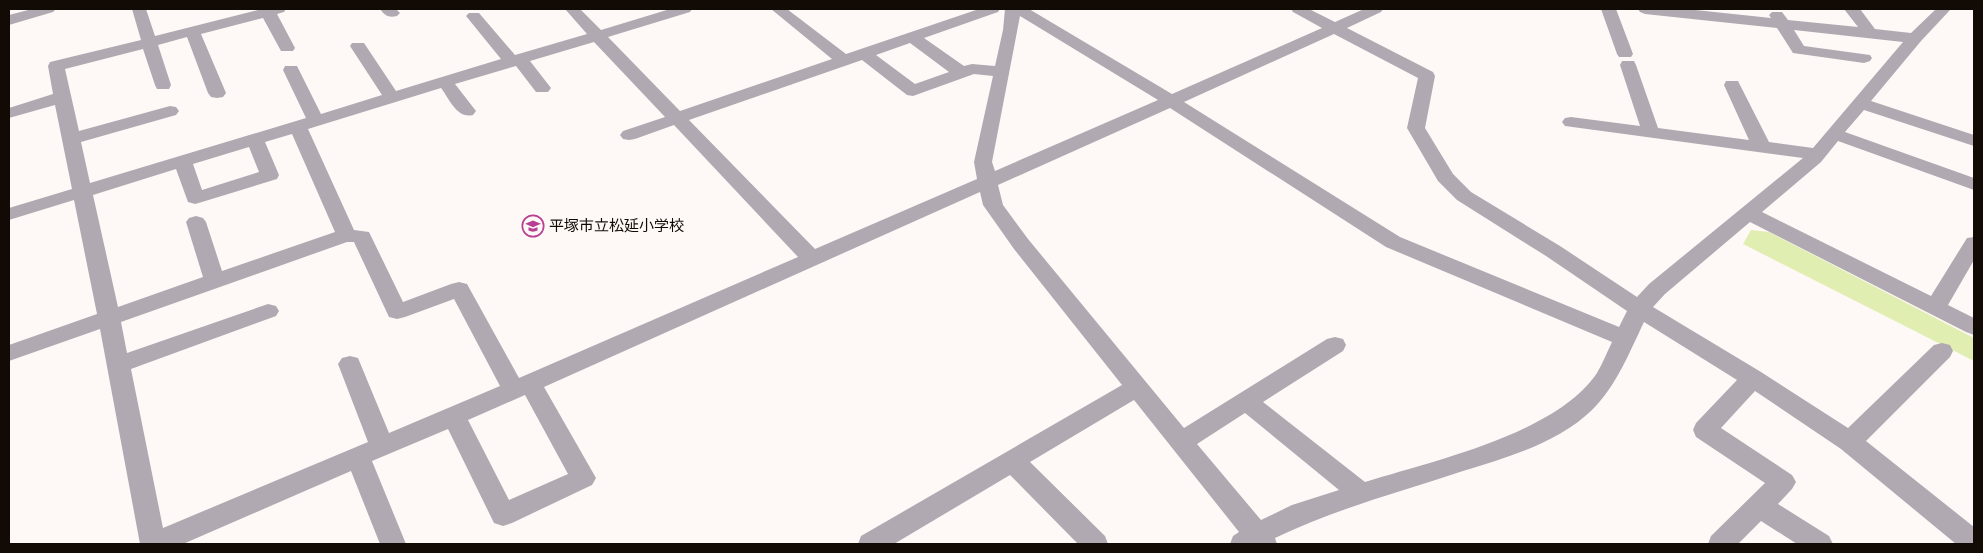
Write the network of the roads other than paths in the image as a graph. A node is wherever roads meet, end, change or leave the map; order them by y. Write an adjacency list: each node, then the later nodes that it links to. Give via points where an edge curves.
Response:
1 (48, 9): 20 (street)
2 (139, 9): 29 (street)
3 (205, 9): 22 (street)
4 (572, 9): 26 (street)
5 (685, 9): 26 (street)
6 (993, 9): 27 (street)
7 (1013, 9): 37 (street)
8 (1020, 9): 46 (street)
9 (1298, 9): 23 (street)
10 (1376, 9): 23 (street)
11 (1608, 9): 54 (street)
12 (1645, 9): 18 (street)
13 (1773, 9): 21 (street)
14 (1852, 9): 25 (street)
15 (1944, 9): 28 (street)
16 (274, 10): 22 (street); 31 (street)
17 (783, 10): 35 (street)
18 (1695, 12): 21 (street)
19 (474, 16): 34 (street)
20 (9, 20)
21 (1783, 24): 25 (street); 33 (street, via 1799,50)
22 (212, 26): 24 (street)
23 (1334, 27): 46 (street); 74 (street, via 1427,76 1416,128 1445,177 1464,196)
24 (192, 31): 29 (street); 43 (street)
25 (1870, 33): 28 (street)
26 (597, 36): 34 (street); 51 (street)
27 (912, 37): 32 (street); 38 (street)
28 (1915, 38): 47 (street)
29 (149, 42): 40 (street); 44 (street, via 56,66)
30 (358, 46): 45 (street)
31 (287, 48)
32 (865, 54): 35 (street); 38 (street, via 913,91)
33 (1864, 58)
34 (516, 60): 39 (street); 42 (street)
35 (844, 61): 51 (street)
36 (291, 70): 53 (street)
37 (1002, 72): 38 (street, via 972,69); 63 (street, via 983,162)
38 (962, 73)
39 (445, 82): 45 (street); 49 (street)
40 (163, 85)
41 (1732, 85): 60 (street)
42 (542, 88)
43 (217, 94)
44 (63, 97): 50 (street); 57 (street)
45 (392, 98): 53 (street)
46 (1171, 101): 63 (street); 78 (street, via 1393,242)
47 (1861, 102): 55 (street); 59 (street)
48 (170, 111): 57 (street)
49 (467, 111)
50 (9, 113)
51 (677, 119): 56 (street); 71 (street)
52 (1571, 122): 54 (street)
53 (307, 124): 58 (street); 69 (street)
54 (1651, 133): 60 (street)
55 (1834, 134): 61 (street); 64 (street)
56 (629, 135)
57 (72, 139): 65 (street)
58 (256, 140): 62 (street); 62 (street, via 270,174 195,198)
59 (1974, 142)
60 (1762, 147): 61 (street)
61 (1817, 154): 67 (street)
62 (183, 161): 65 (street)
63 (986, 182): 71 (street); 86 (street, via 993,205 1021,244)
64 (1974, 184)
65 (84, 191): 66 (street); 76 (street)
66 (9, 214)
67 (1749, 214): 73 (street); 74 (street, via 1657,289)
68 (196, 222): 72 (street)
69 (346, 235): 72 (street); 85 (street, via 362,237 397,312 459,289)
70 (1971, 256): 73 (street)
71 (812, 259): 85 (street)
72 (215, 281): 76 (street)
73 (1936, 306): 77 (street)
74 (1639, 309): 78 (street); 84 (street)
75 (268, 311): 83 (street)
76 (109, 318): 81 (street); 83 (street)
77 (1974, 327)
78 (1624, 338): 94 (street, via 1606,378 1584,403 1563,420 1510,446)
79 (1335, 345): 87 (street)
80 (1942, 351): 90 (street)
81 (9, 353)
82 (350, 364): 91 (street)
83 (118, 365): 98 (street)
84 (1753, 378): 90 (street); 95 (street, via 1705,430 1783,482)
85 (522, 387): 88 (street); 88 (street, via 583,478 503,515)
86 (1138, 387): 89 (street); 93 (street)
87 (1246, 401): 89 (street); 94 (street)
88 (454, 416): 91 (street)
89 (1182, 441): 96 (street)
90 (1850, 442): 97 (street)
91 (382, 447): 92 (street)
92 (358, 457): 98 (street); 99 (street)
93 (1013, 461): 100 (street); 101 (street)
94 (1362, 494): 96 (street, via 1301,513)
95 (1759, 506): 102 (street); 103 (street)
96 (1255, 541)
97 (1967, 541)
98 (154, 544)
99 (393, 544)
100 (871, 544)
101 (1095, 544)
102 (1720, 544)
103 (1818, 544)

